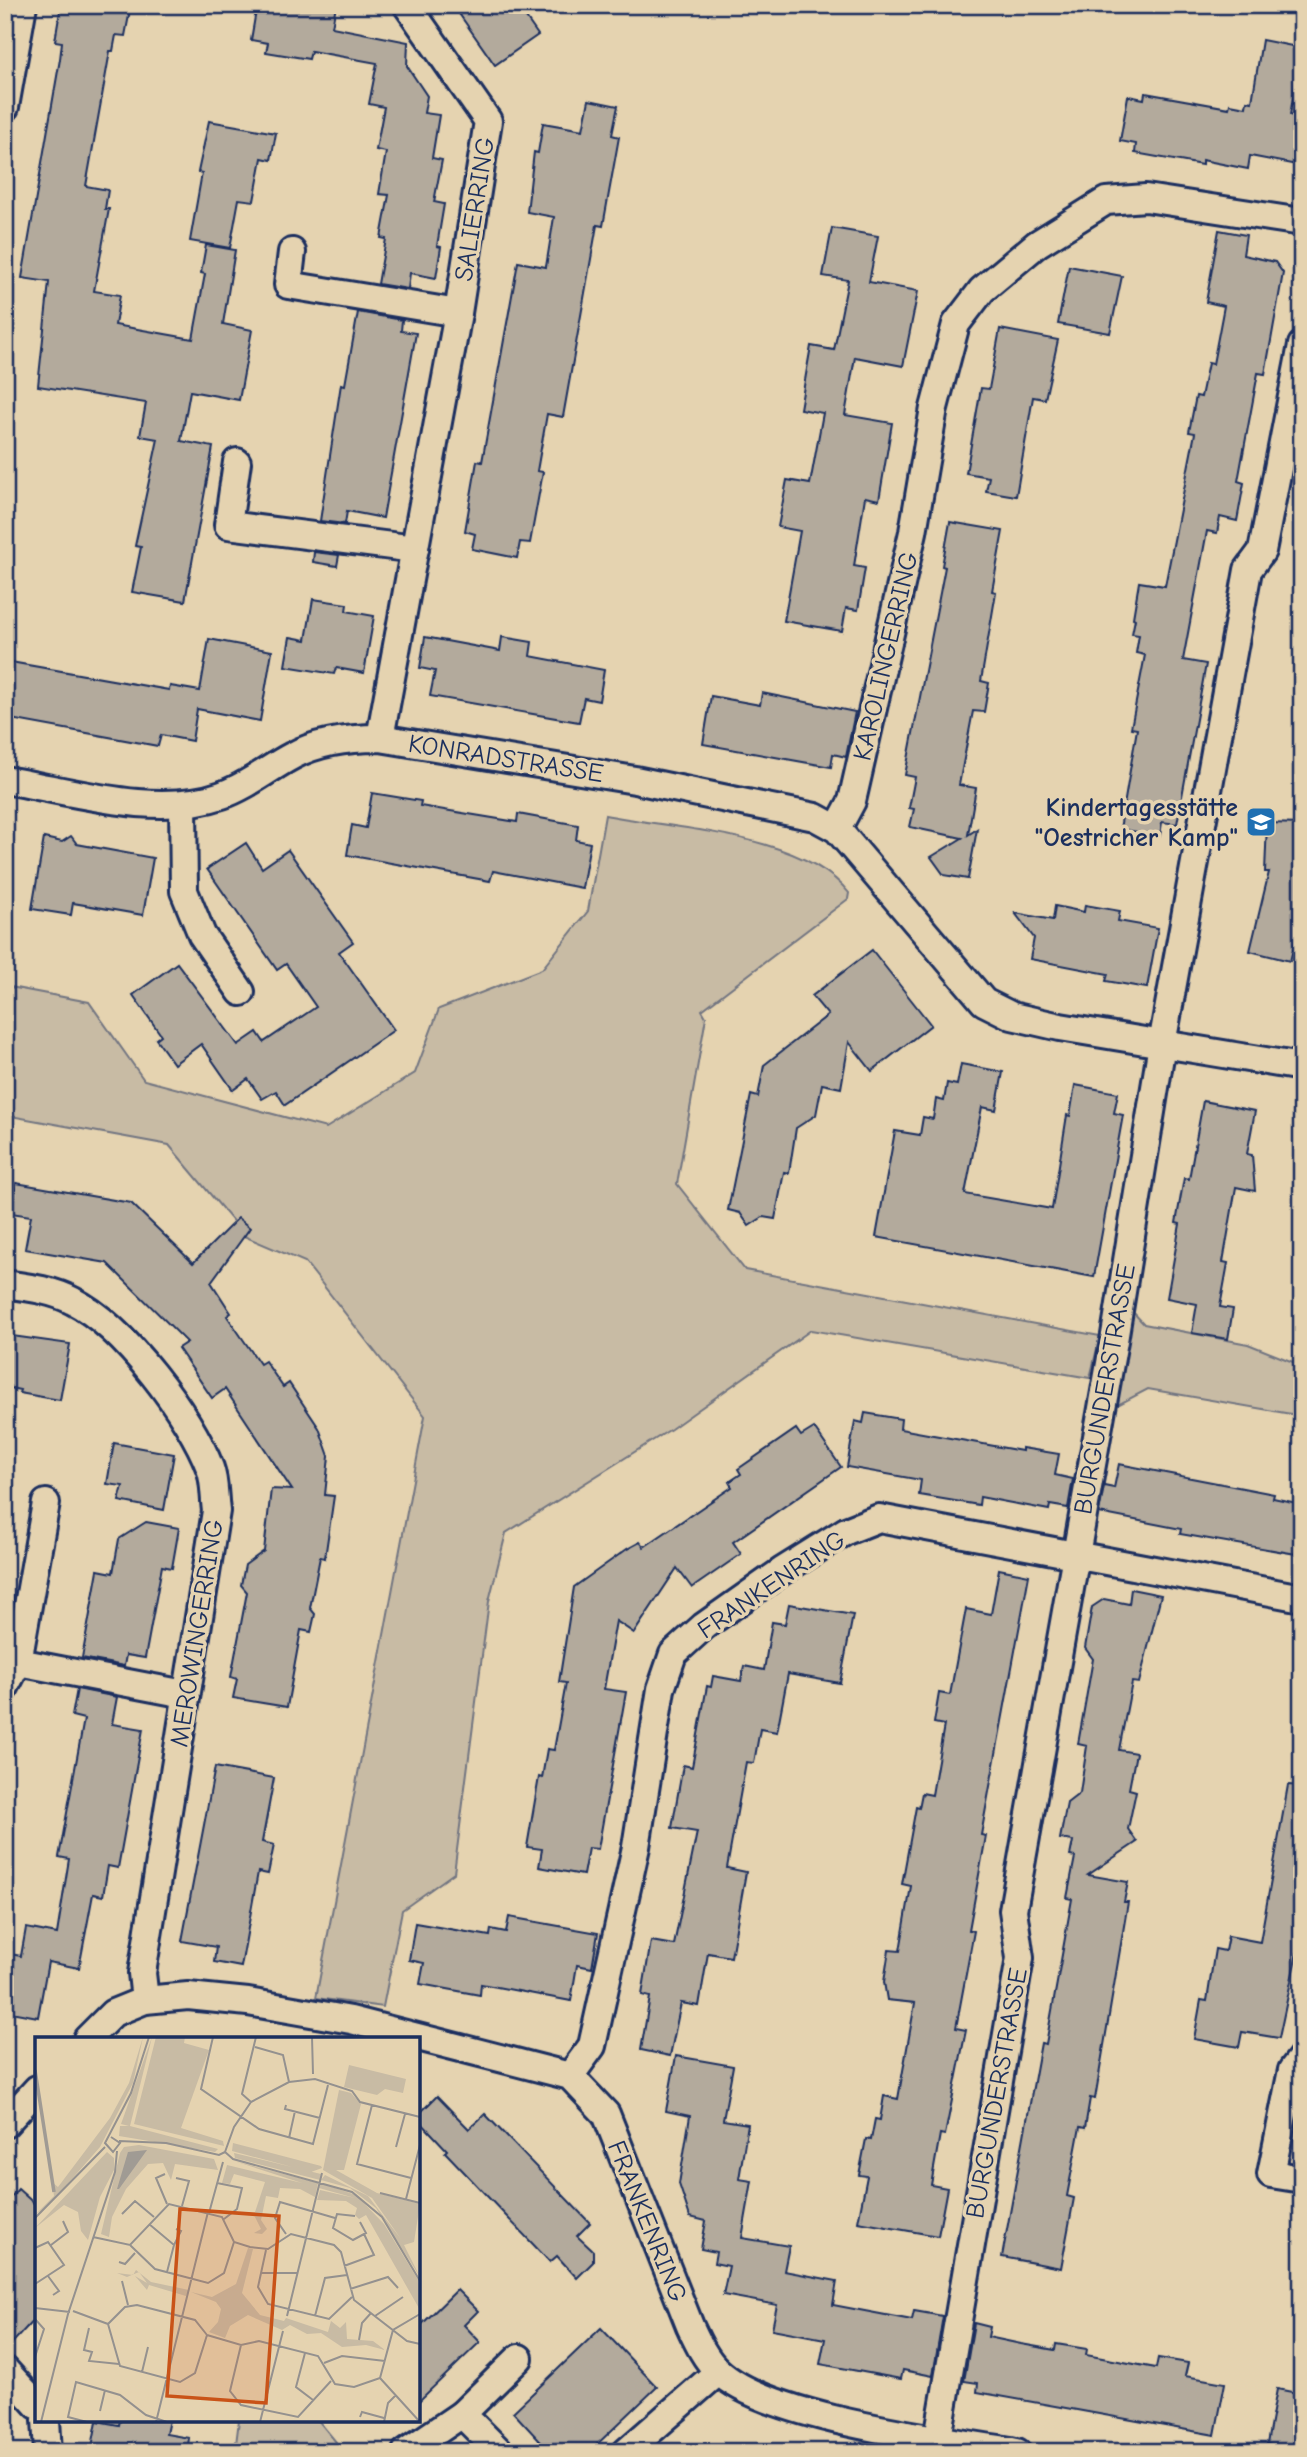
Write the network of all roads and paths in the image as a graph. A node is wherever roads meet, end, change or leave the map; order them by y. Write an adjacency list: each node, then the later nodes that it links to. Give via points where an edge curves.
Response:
1 (23, 5): 3 (street)
2 (407, 5): 6 (street, SALIERRING, via 488,121)
3 (5, 107)
4 (1302, 222): 13 (street, KAROLINGERRING, via 1146,198 1106,201 1037,244 975,298 956,324 934,408 915,520 852,801)
5 (292, 252): 6 (street, SALIERRING, via 288,285)
6 (458, 313): 9 (street, SALIERRING)
7 (1302, 345): 15 (street, BURGUNDERSTRASSE, via 1262,551 1248,570)
8 (237, 461): 9 (street, via 228,525)
9 (415, 549): 10 (street, SALIERRING)
10 (380, 737): 12 (street, KONRADSTRASSE, via 354,738 295,754 224,795); 13 (street, KONRADSTRASSE, via 635,780 814,817)
11 (5, 780): 12 (street, KONRADSTRASSE, via 146,804)
12 (183, 804): 14 (street, via 184,891 202,935)
13 (837, 829): 15 (street, via 984,1002 1012,1016)
14 (241, 992)
15 (1162, 1044): 16 (street); 19 (street, BURGUNDERSTRASSE)
16 (1302, 1067)
17 (5, 1283): 23 (street, MEROWINGERRING, via 71,1299 103,1320 137,1356 199,1442 212,1472 216,1511)
18 (46, 1503): 21 (street)
19 (1075, 1556): 20 (street, FRANKENRING); 29 (street, FRANKENRING, via 879,1518 846,1531 782,1571 673,1654 661,1689 636,1847 592,2046); 39 (street, BURGUNDERSTRASSE, via 1013,1910 1020,1958)
20 (1302, 1598)
21 (18, 1662): 22 (street); 23 (street)
22 (5, 1687)
23 (185, 1694): 24 (street, MEROWINGERRING, via 142,1973)
24 (145, 2000): 25 (street, via 113,2013); 26 (street, via 200,1997 351,2020)
25 (89, 2037)
26 (417, 2037)
27 (420, 2038): 29 (street)
28 (1302, 2057): 32 (street, via 1292,2070 1271,2174)
29 (570, 2076): 35 (street, FRANKENRING, via 606,2114 690,2326)
30 (35, 2091): 31 (street)
31 (5, 2124)
32 (1302, 2179)
33 (519, 2358): 37 (street)
34 (5, 2370): 36 (street)
35 (718, 2371): 39 (street, FRANKENRING, via 750,2392); 43 (street)
36 (35, 2403)
37 (462, 2414): 41 (street); 42 (street)
38 (46, 2422): 40 (street)
39 (924, 2442): 44 (street, FRANKENRING)
40 (48, 2452)
41 (407, 2452)
42 (500, 2452)
43 (626, 2452)
44 (1017, 2452)

